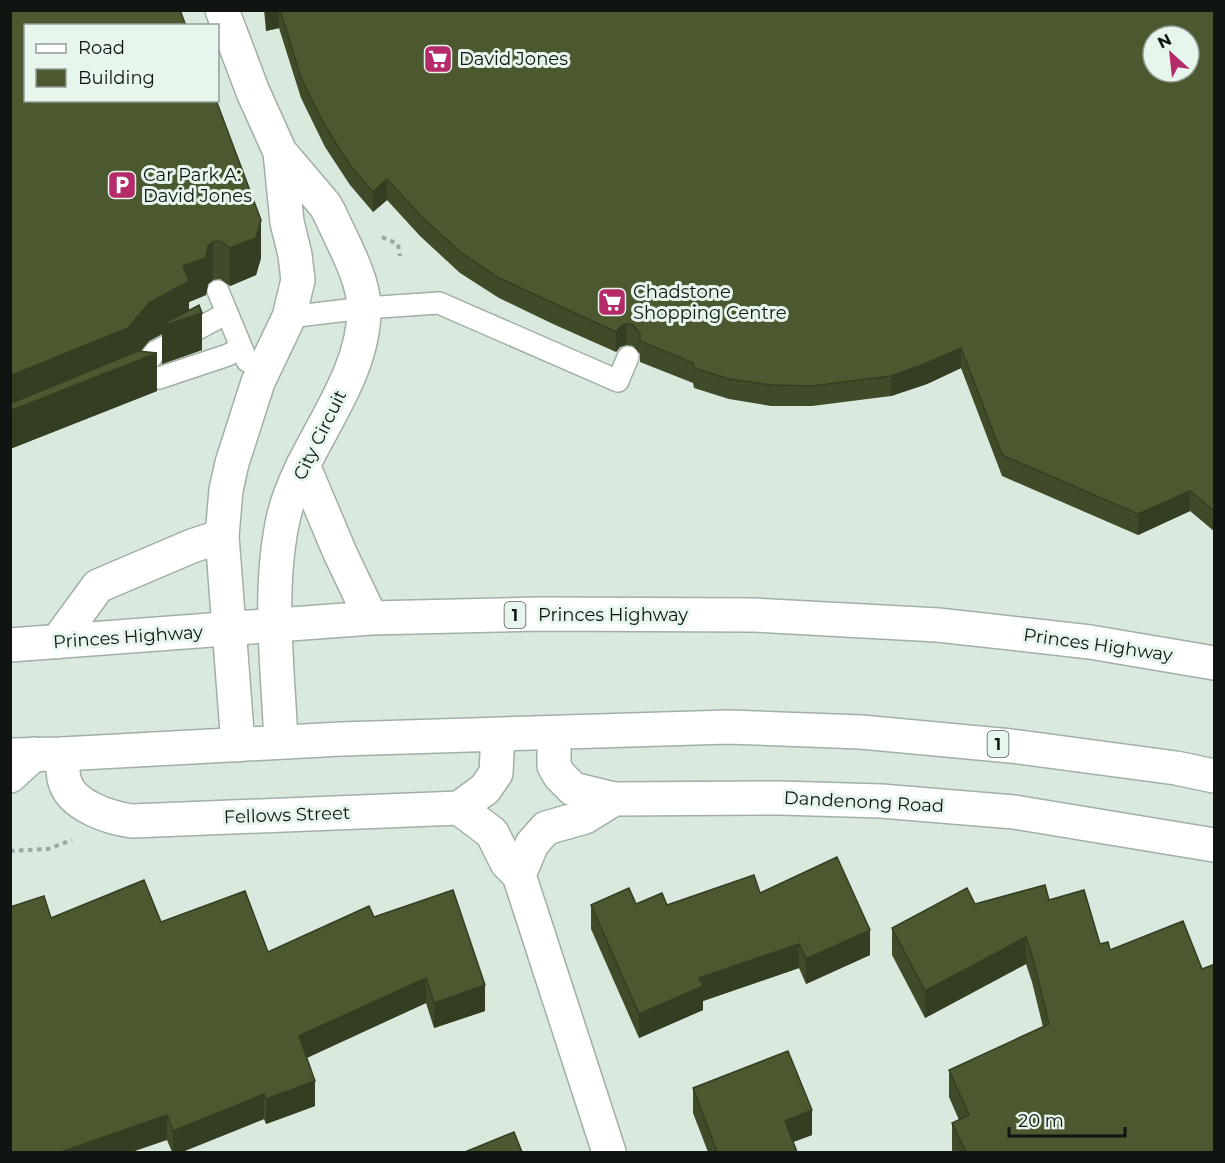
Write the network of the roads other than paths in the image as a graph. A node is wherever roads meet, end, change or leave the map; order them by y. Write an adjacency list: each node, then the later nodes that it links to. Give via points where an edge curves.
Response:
1 (222, 10): 2 (main road, City Circuit)
2 (280, 152): 4 (main road, City Circuit, via 330,214 361,288); 6 (main road, City Circuit, via 298,280)
3 (218, 291): 5 (lane)
4 (364, 308): 6 (lane); 8 (lane, via 439,303 618,381); 12 (main road, City Circuit, via 351,370)
5 (227, 313): 7 (lane); 9 (lane, via 155,352)
6 (289, 317): 10 (main road, City Circuit)
7 (240, 348): 9 (lane, via 159,378); 10 (lane)
8 (628, 357)
9 (136, 376): 11 (lane)
10 (258, 382): 13 (main road, City Circuit, via 232,463)
11 (115, 385)
12 (303, 465): 14 (main road); 15 (main road, City Circuit, via 284,514 276,579)
13 (222, 536): 16 (main road, City Circuit); 17 (main road, via 98,586)
14 (371, 618): 15 (main road, Princes Highway / 1); 19 (main road, Princes Highway / 1, via 540,614 810,618 939,625 1090,642)
15 (276, 625): 16 (main road, Princes Highway / 1); 22 (main road, City Circuit)
16 (228, 630): 17 (main road, Princes Highway / 1); 23 (main road, City Circuit)
17 (57, 642): 18 (main road, Princes Highway / 1)
18 (10, 645)
19 (1215, 663)
20 (554, 734): 21 (main road, 1); 25 (main road, 1, via 728,727 822,730 1011,746); 26 (main road, Dandenong Road, via 554,766 560,776 573,789)
21 (498, 735): 22 (main road, 1); 27 (main road, via 496,773 485,789)
22 (281, 742): 23 (main road, 1)
23 (238, 745): 24 (main road, 1)
24 (29, 760): 27 (main road, Fellows Street, via 64,783 88,807 132,821)
25 (1215, 776)
26 (614, 799): 28 (main road, Dandenong Road, via 892,802 1014,812); 29 (main road, via 585,817 546,828 532,844)
27 (459, 808): 29 (main road, via 492,833 507,863)
28 (1215, 844)
29 (519, 875): 30 (main road)
30 (609, 1152)

